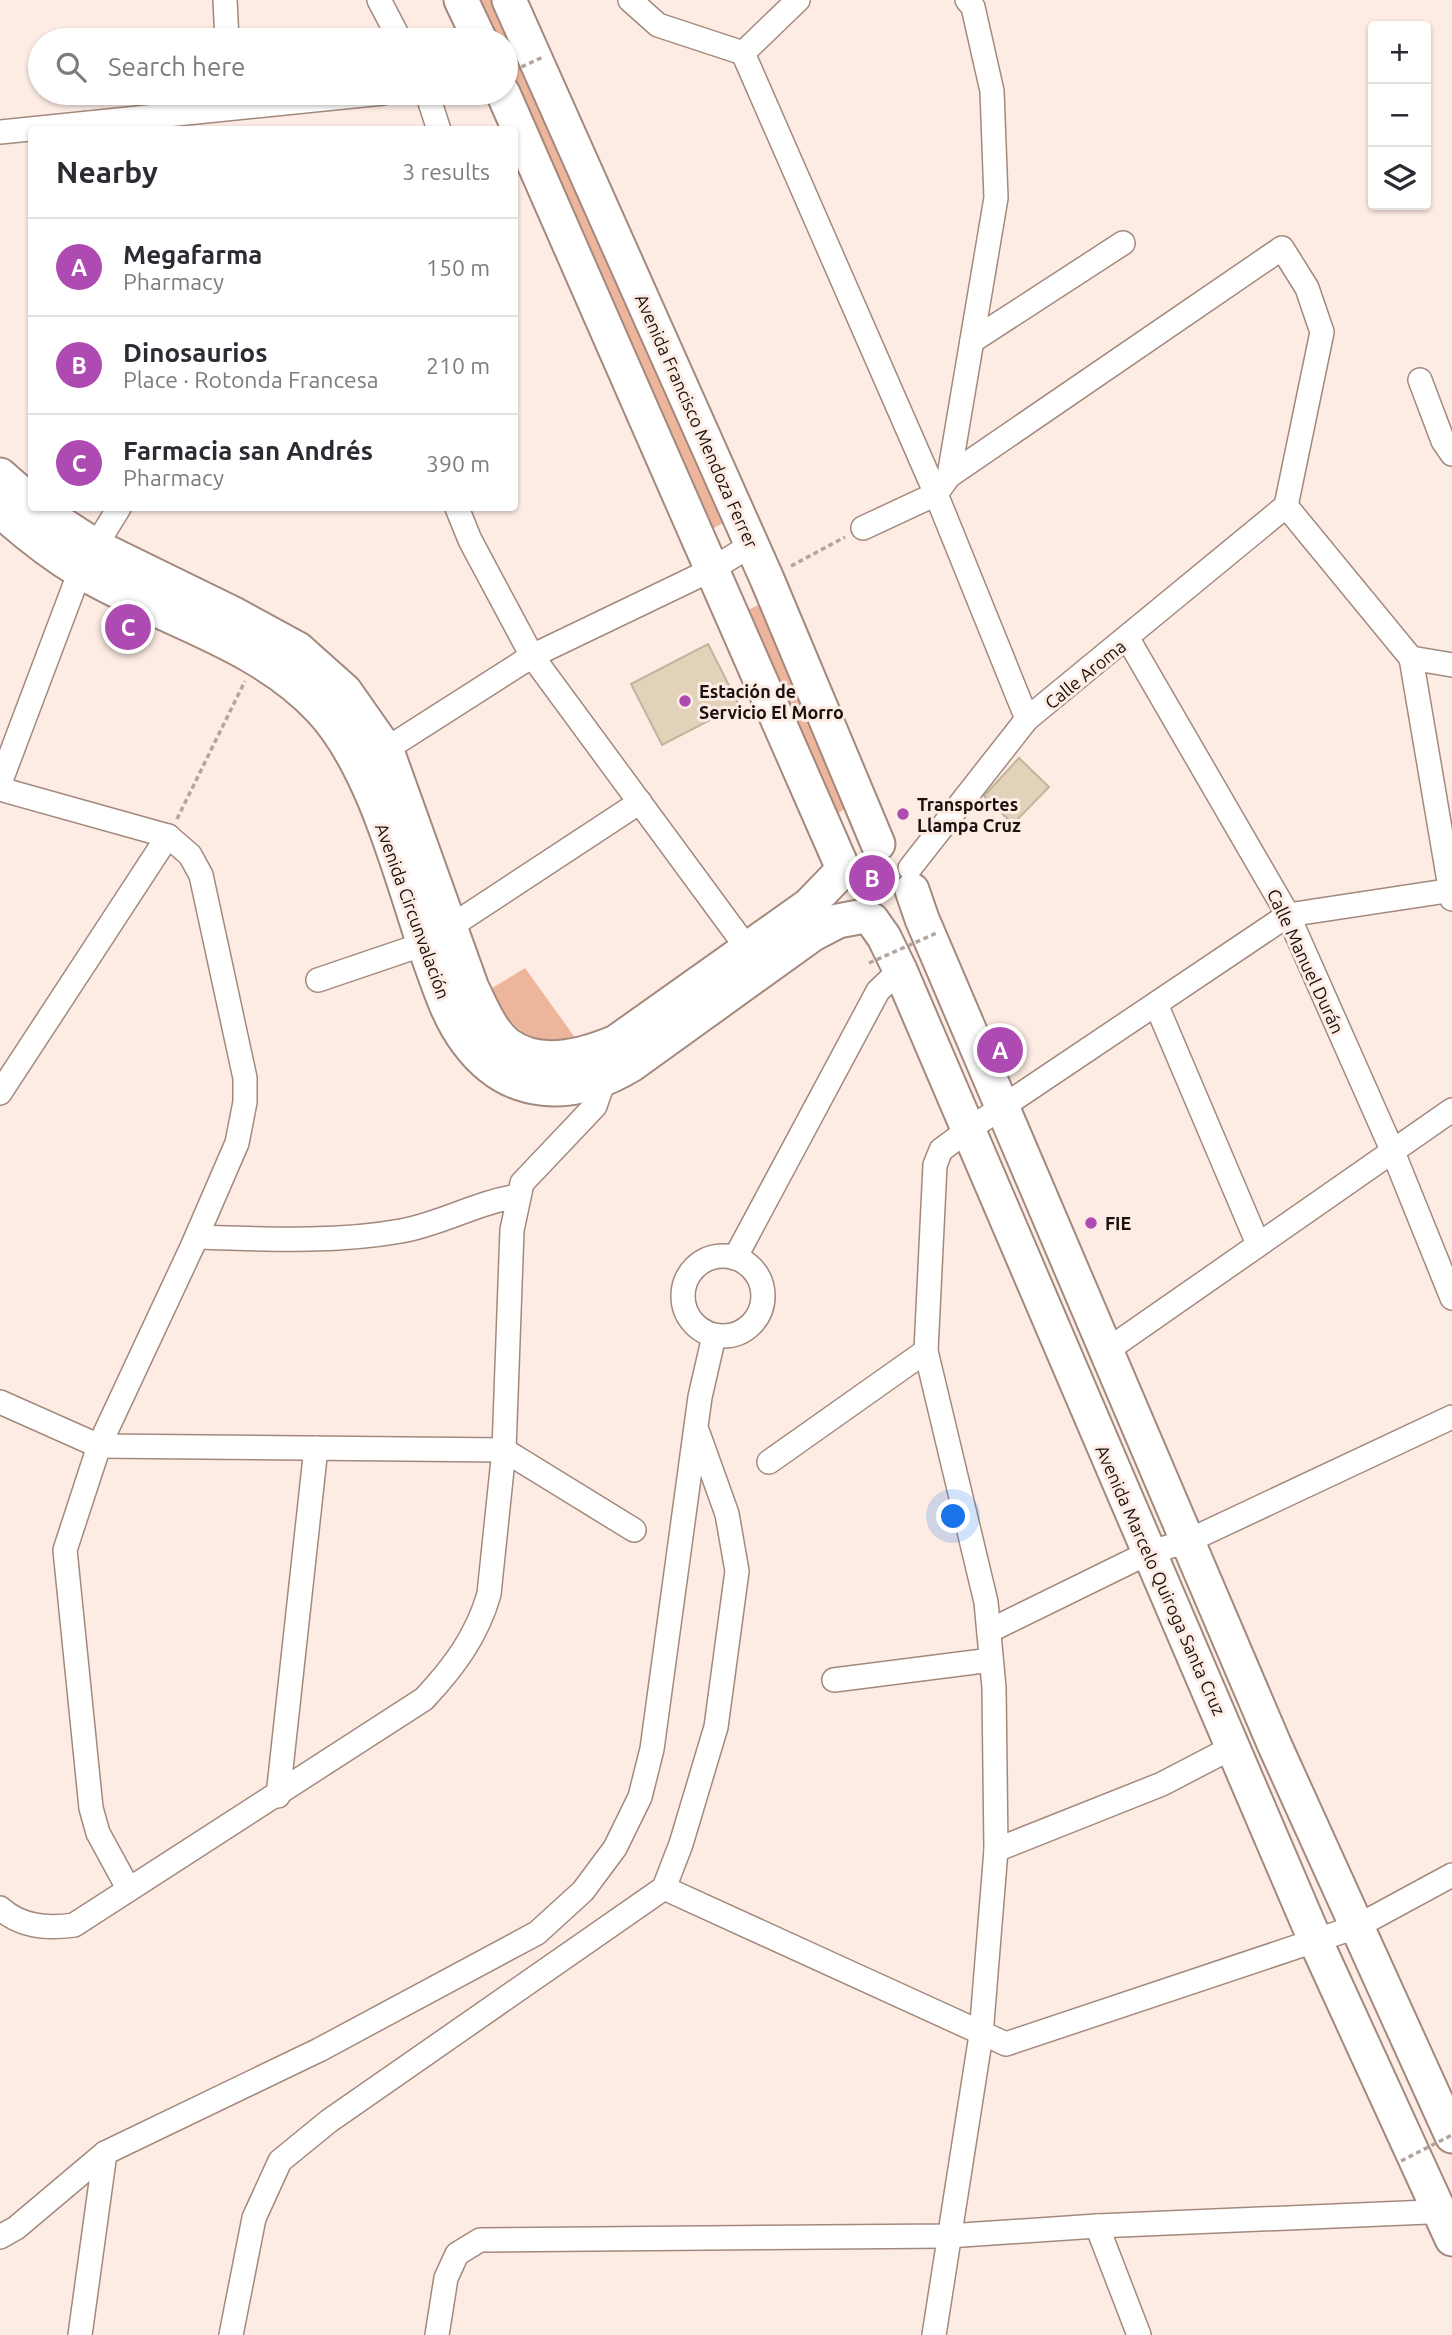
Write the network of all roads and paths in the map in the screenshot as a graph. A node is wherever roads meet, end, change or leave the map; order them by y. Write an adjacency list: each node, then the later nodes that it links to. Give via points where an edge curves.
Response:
1 (225, 0): 8 (street)
2 (379, 0): 9 (street)
3 (461, 0): 10 (highway)
4 (509, 0): 37 (highway, Avenida Francisco Mendoza Ferrer)
5 (630, 0): 11 (street, via 658,25)
6 (798, 0): 11 (street)
7 (967, 0): 25 (street, via 973,7 992,91 996,198)
8 (226, 28)
9 (394, 28)
10 (474, 28)
11 (743, 53): 29 (street)
12 (543, 57): 13 (path, bridge)
13 (518, 68)
14 (274, 105): 17 (street)
15 (431, 105): 19 (street)
16 (508, 105): 20 (highway)
17 (229, 110): 18 (street)
18 (62, 126)
19 (438, 126)
20 (517, 126)
21 (518, 127): 39 (highway)
22 (28, 129): 23 (street)
23 (0, 132)
24 (1123, 243): 25 (street)
25 (972, 341): 29 (street)
26 (1420, 380): 27 (street)
27 (1452, 454)
28 (0, 475): 30 (highway)
29 (943, 485): 31 (street, via 1283,248 1307,288 1322,332); 36 (street); 46 (street)
30 (28, 500)
31 (1286, 506): 41 (street, Calle Aroma); 43 (street)
32 (0, 510): 38 (highway, Avenida Circunvalación)
33 (40, 511): 38 (highway, Avenida Circunvalación)
34 (117, 511): 38 (street)
35 (458, 511): 42 (street)
36 (863, 528): 40 (path)
37 (751, 545): 39 (street); 40 (highway, Avenida Francisco Mendoza Ferrer)
38 (88, 559): 44 (highway, Avenida Circunvalación); 47 (highway, Avenida Circunvalación, via 232,613 298,649 345,691); 48 (street)
39 (711, 570): 42 (street); 53 (highway)
40 (767, 579): 52 (highway, Avenida Francisco Mendoza Ferrer)
41 (1128, 639): 46 (street, Calle Aroma); 56 (street, Calle Manuel Durán)
42 (532, 656): 47 (street); 50 (street)
43 (1411, 658): 45 (street); 55 (street)
44 (256, 659): 47 (highway, Avenida Circunvalación, via 295,685); 51 (path)
45 (1452, 665)
46 (1027, 719): 54 (street, Calle Aroma)
47 (373, 758): 59 (highway, Avenida Circunvalación)
48 (0, 783)
49 (0, 789): 51 (street)
50 (640, 802): 59 (street); 60 (street)
51 (168, 836): 66 (street); 72 (street, via 190,855 201,875 244,1079 237,1143)
52 (878, 844): 53 (highway, via 856,848); 54 (highway, via 897,852)
53 (839, 870): 57 (highway, via 841,901); 60 (highway, Avenida Circunvalación, via 809,905)
54 (911, 879): 57 (highway, via 902,909 883,920); 67 (highway, via 922,919)
55 (1451, 893): 56 (street)
56 (1288, 915): 64 (street); 70 (street, Calle Manuel Durán)
57 (866, 919): 62 (highway, Avenida Marcelo Quiroga Santa Cruz, via 884,937); 65 (highway, Avenida Circunvalación, via 838,921 813,934)
58 (939, 932): 61 (path, bridge)
59 (437, 936): 63 (street); 65 (highway, Avenida Circunvalación, via 506,1043 532,1055 554,1058 594,1052)
60 (747, 948): 65 (highway, Avenida Circunvalación)
61 (869, 964)
62 (900, 970): 69 (highway, Avenida Marcelo Quiroga Santa Cruz); 74 (street, via 878,991)
63 (317, 980)
64 (1156, 1004): 67 (street); 73 (street)
65 (617, 1062): 71 (street, via 595,1106 522,1184)
66 (0, 1093)
67 (1003, 1107): 69 (street); 77 (highway)
68 (1452, 1110): 70 (street)
69 (968, 1130): 78 (street, via 941,1150 935,1164); 88 (highway, Avenida Marcelo Quiroga Santa Cruz)
70 (1392, 1152): 73 (street); 75 (street, Calle Manuel Durán)
71 (519, 1196): 72 (street, via 493,1200 404,1231 355,1238); 84 (street, via 507,1311)
72 (197, 1237): 82 (street)
73 (1258, 1244): 77 (street)
74 (735, 1258): 76 (street, via 757,1274 763,1300 752,1325 741,1333); 76 (street, via 709,1258 688,1274 683,1286 691,1323)
75 (1452, 1298)
76 (714, 1336): 81 (street)
77 (1106, 1351): 87 (highway)
78 (926, 1352): 85 (street); 89 (street)
79 (0, 1402): 82 (street)
80 (1452, 1417): 87 (street)
81 (696, 1427): 97 (street, via 727,1514 737,1571 716,1727); 103 (street, via 652,1749 640,1797 615,1848 583,1891 537,1933 319,2050)
82 (99, 1446): 83 (street); 96 (street, via 65,1550 91,1808 98,1833)
83 (316, 1448): 84 (street); 93 (street)
84 (505, 1450): 86 (street); 93 (street, via 489,1594 483,1616 456,1665 424,1699)
85 (769, 1462)
86 (634, 1530)
87 (1188, 1541): 88 (street); 99 (highway)
88 (1148, 1553): 89 (street); 92 (highway, Avenida Marcelo Quiroga Santa Cruz)
89 (989, 1631): 90 (street)
90 (991, 1660): 91 (street); 94 (street)
91 (834, 1680)
92 (1233, 1747): 94 (street, via 1162,1784); 100 (highway, Avenida Marcelo Quiroga Santa Cruz)
93 (278, 1796): 96 (street)
94 (996, 1850): 101 (street)
95 (1452, 1875): 99 (street)
96 (128, 1888): 98 (street, via 74,1925 50,1928 13,1920)
97 (664, 1888): 101 (street); 110 (street, via 329,2121 280,2161 254,2218)
98 (0, 1908)
99 (1356, 1927): 100 (street); 102 (highway)
100 (1316, 1942): 101 (street, via 1006,2044); 105 (highway, Avenida Marcelo Quiroga Santa Cruz)
101 (981, 2035): 107 (street)
102 (1452, 2135): 104 (path, bridge)
103 (105, 2153): 108 (street); 109 (street)
104 (1401, 2161)
105 (1449, 2222): 106 (street)
106 (1097, 2226): 107 (street); 113 (street)
107 (947, 2236): 111 (street, via 480,2240 457,2254 446,2278); 112 (street)
108 (0, 2237)
109 (80, 2335)
110 (231, 2335)
111 (437, 2335)
112 (934, 2335)
113 (1139, 2335)

